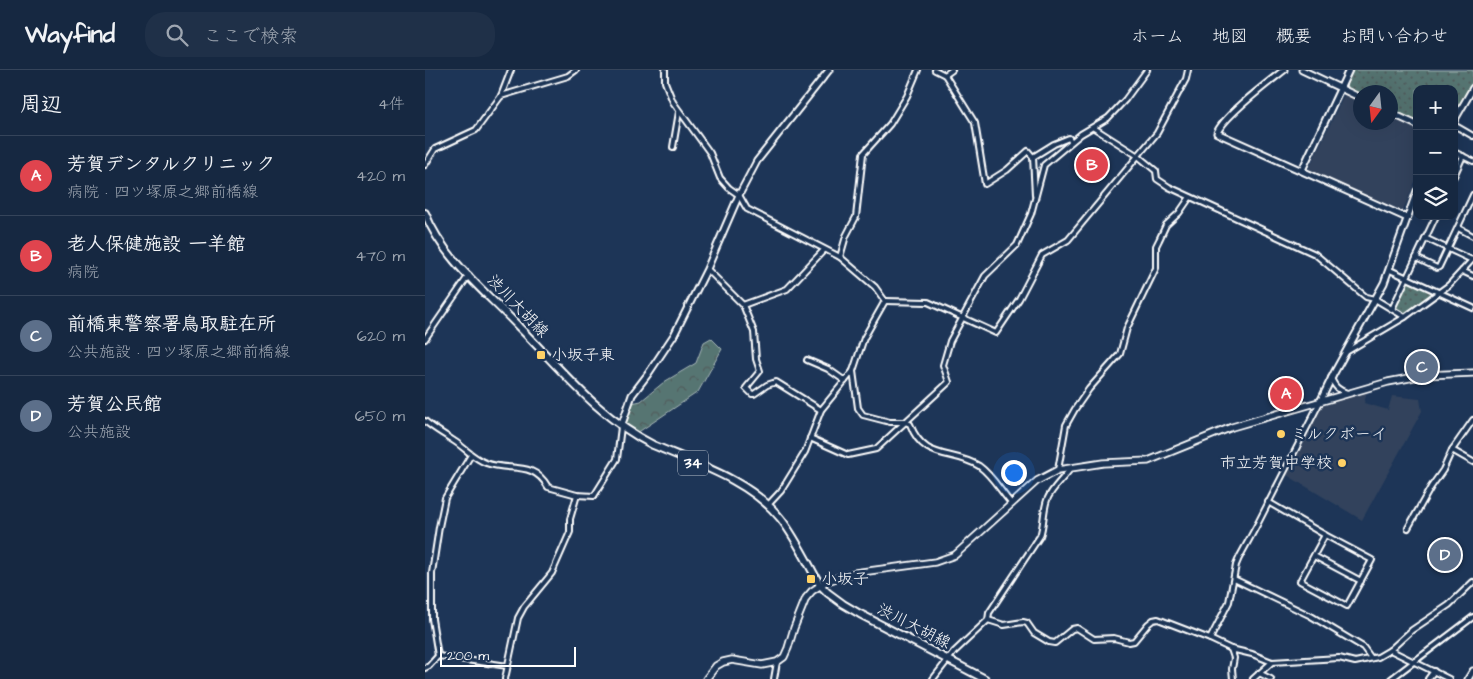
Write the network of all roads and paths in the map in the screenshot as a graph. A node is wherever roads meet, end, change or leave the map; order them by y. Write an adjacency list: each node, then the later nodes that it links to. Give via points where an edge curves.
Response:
1 (511, 70): 17 (street)
2 (576, 70): 17 (street, via 568,76)
3 (665, 70): 18 (street, via 665,82)
4 (829, 70): 35 (street, via 757,161)
5 (918, 70): 50 (street, via 890,124 863,154 856,217)
6 (935, 70): 13 (street)
7 (952, 70): 13 (street)
8 (1147, 70): 23 (street, via 1125,100)
9 (1188, 70): 28 (street, via 1157,133)
10 (1284, 70): 33 (street, via 1238,108 1217,133)
11 (1302, 70): 14 (street)
12 (1349, 70): 14 (street)
13 (945, 75): 30 (street, via 975,123 985,184 1007,170 1028,150)
14 (1340, 88): 16 (street); 33 (street)
15 (1473, 88): 19 (street)
16 (1353, 94)
17 (501, 96): 32 (street, via 476,130 435,149)
18 (679, 112): 26 (street); 35 (street, via 710,153 720,178)
19 (1458, 114)
20 (1398, 116): 21 (street)
21 (1413, 123)
22 (1458, 127): 24 (street)
23 (1094, 128): 25 (street); 28 (street)
24 (1473, 136)
25 (1071, 141): 30 (street, via 1069,138 1054,144); 38 (street, via 1044,165)
26 (673, 147)
27 (1458, 154): 29 (street)
28 (1138, 156): 37 (street, via 1156,172 1157,179); 65 (street, via 1068,240 1042,255 1019,299 996,333)
29 (1463, 156): 31 (street); 34 (street)
30 (1033, 157): 38 (street)
31 (1473, 161)
32 (425, 165)
33 (1301, 170): 43 (street)
34 (1454, 175)
35 (739, 195): 49 (street, via 747,209); 53 (street)
36 (1473, 195): 40 (street)
37 (1190, 197): 60 (street, via 1315,254 1366,297); 86 (street, via 1166,225 1156,246 1156,268 1127,328 1120,354 1089,389 1066,425)
38 (1035, 199): 65 (street, via 1017,245 985,276)
39 (1413, 201): 43 (street)
40 (1467, 210): 41 (street); 45 (street)
41 (1473, 212)
42 (425, 213): 56 (main road, 渋川大胡線 / 34, via 445,249)
43 (1407, 218): 54 (street)
44 (1433, 220): 47 (street)
45 (1458, 228): 46 (street); 48 (street)
46 (1473, 236)
47 (1425, 238): 48 (street); 51 (street)
48 (1449, 248): 51 (street, via 1437,268); 52 (street)
49 (824, 250): 50 (street); 62 (street, via 787,289)
50 (840, 258): 61 (street, via 875,287)
51 (1416, 258): 58 (street)
52 (1473, 260): 55 (street)
53 (707, 269): 62 (street); 80 (street, via 674,336 632,394)
54 (1390, 270): 58 (street); 60 (street)
55 (1462, 271): 57 (street); 59 (street)
56 (469, 276): 67 (street); 80 (main road, 渋川大胡線 / 34)
57 (1473, 276)
58 (1407, 278): 59 (street); 64 (street)
59 (1439, 293): 63 (street); 66 (street)
60 (1375, 299): 64 (street); 68 (street)
61 (885, 301): 65 (street, via 928,302); 70 (street, via 864,338)
62 (743, 306): 76 (street, via 754,332 760,371 746,388 755,394 767,384 776,382)
63 (1473, 308)
64 (1392, 309): 66 (street)
65 (961, 317): 79 (street, via 943,365 949,382)
66 (1405, 317): 68 (street)
67 (425, 338)
68 (1346, 352): 72 (street)
69 (807, 360): 73 (street)
70 (853, 371): 73 (street); 79 (street, via 858,408 863,415)
71 (1473, 373): 74 (main road, via 1412,377)
72 (1331, 378): 74 (street, via 1339,390); 75 (street)
73 (845, 381): 76 (street)
74 (1349, 394): 75 (main road)
75 (1320, 402): 85 (main road, via 1231,428 1148,461); 88 (street)
76 (821, 410): 81 (street)
77 (1473, 420): 82 (street)
78 (425, 421): 83 (street)
79 (905, 422): 81 (street, via 876,449 848,456); 89 (street, via 910,424 923,445 982,469)
80 (621, 427): 87 (street, via 617,458 594,496); 90 (main road, 渋川大胡線 / 34, via 653,445 738,482)
81 (810, 438): 90 (street, via 805,452)
82 (1452, 450): 84 (street); 91 (street)
83 (471, 455): 87 (street, via 487,464 533,471 548,487); 103 (street, via 445,498 439,528 431,591)
84 (1473, 462)
85 (1073, 466): 86 (main road); 99 (street, via 1049,496 1040,536)
86 (1058, 470): 89 (main road, via 1037,481)
87 (577, 495): 109 (street, via 570,532 552,573 518,618)
88 (1268, 502): 92 (street); 94 (street, via 1239,558)
89 (1012, 504): 97 (main road, via 963,548 943,560 843,575)
90 (768, 505): 97 (main road, 渋川大胡線 / 34, via 782,520)
91 (1408, 528)
92 (1325, 535): 93 (street); 95 (street, via 1372,560)
93 (1314, 556): 95 (street); 95 (street, via 1300,581 1347,606)
94 (1233, 579): 100 (street, via 1229,602); 104 (street, via 1311,616 1363,647)
95 (1361, 581)
96 (1473, 582): 102 (street, via 1449,605 1412,630)
97 (821, 585): 105 (main road, 渋川大胡線 / 34, via 848,607); 106 (main road, via 806,598 788,648)
98 (1473, 617): 108 (street)
99 (988, 620): 100 (street, via 1004,625 1027,623 1049,642 1055,643 1077,628 1094,639 1134,641 1147,624 1158,619); 105 (street)
100 (1210, 639): 101 (street)
101 (1231, 649): 107 (street); 119 (street)
102 (1390, 650): 104 (street); 108 (street)
103 (438, 656): 109 (street); 110 (street)
104 (1371, 658): 107 (street, via 1355,662 1339,658)
105 (947, 659): 117 (street); 118 (main road, 渋川大胡線 / 34)
106 (777, 662): 115 (main road, via 762,665 732,660 723,662); 116 (street)
107 (1272, 662): 113 (street)
108 (1415, 662): 111 (street); 122 (street)
109 (508, 666): 114 (street)
110 (425, 668)
111 (1434, 671): 123 (street); 124 (street)
112 (1473, 672): 125 (street)
113 (1259, 673): 120 (street); 121 (street)
114 (505, 679)
115 (705, 679)
116 (774, 679)
117 (933, 679)
118 (985, 679)
119 (1233, 679)
120 (1253, 679)
121 (1271, 679)
122 (1391, 679)
123 (1428, 679)
124 (1449, 679)
125 (1468, 679)

